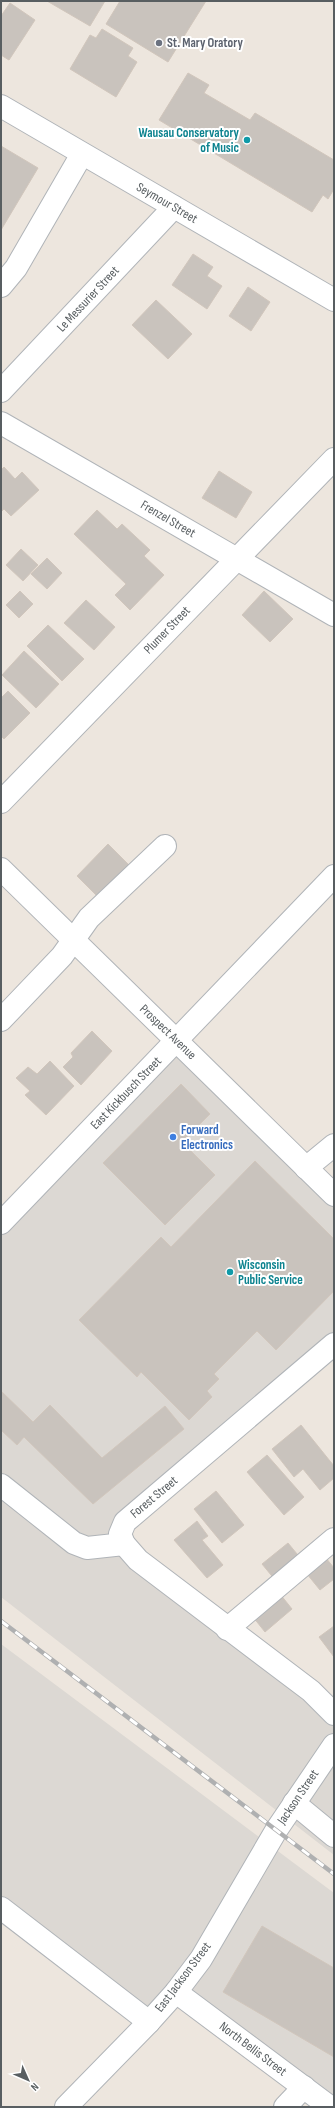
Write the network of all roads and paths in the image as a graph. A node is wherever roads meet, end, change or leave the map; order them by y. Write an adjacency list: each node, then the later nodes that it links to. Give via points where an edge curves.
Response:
1 (1, 106): 2 (street, Seymour Street)
2 (82, 154): 3 (street, Seymour Street); 4 (street, via 16,268)
3 (174, 208): 5 (street, Seymour Street); 6 (street, Le Messurier Street)
4 (1, 286)
5 (334, 300)
6 (1, 391)
7 (1, 423): 9 (street, Frenzel Street)
8 (334, 459): 9 (street, Plumer Street)
9 (236, 559): 10 (street, Frenzel Street); 11 (street, Plumer Street)
10 (334, 615)
11 (1, 802)
12 (165, 846): 15 (street, via 89,918)
13 (1, 869): 15 (street, Prospect Avenue)
14 (334, 876): 17 (street, East Kickbusch Street)
15 (73, 940): 16 (street, via 62,956); 17 (street, Prospect Avenue)
16 (1, 1020)
17 (177, 1040): 19 (street, Prospect Avenue); 21 (street, East Kickbusch Street)
18 (334, 1146): 19 (street)
19 (306, 1168): 20 (street, Prospect Avenue)
20 (334, 1196)
21 (1, 1223)
22 (334, 1344): 25 (street, Forest Street, via 125,1522 120,1534)
23 (1, 1485): 25 (street, via 74,1543 87,1548)
24 (334, 1539): 26 (street)
25 (124, 1544): 26 (street, via 129,1552 154,1573)
26 (227, 1629): 27 (street, via 311,1691)
27 (334, 1714)
28 (334, 1745): 29 (street, Jackson Street)
29 (294, 1803): 30 (street, Jackson Street); 31 (street)
30 (277, 1829): 33 (street, East Jackson Street, via 201,1959)
31 (334, 1836)
32 (1, 1908): 34 (street)
33 (176, 1992): 34 (street, East Jackson Street); 35 (street, North Bellis Street)
34 (149, 2022): 36 (street, East Jackson Street)
35 (304, 2087): 37 (street); 38 (street, North Bellis Street)
36 (66, 2107)
37 (284, 2107)
38 (330, 2107)

